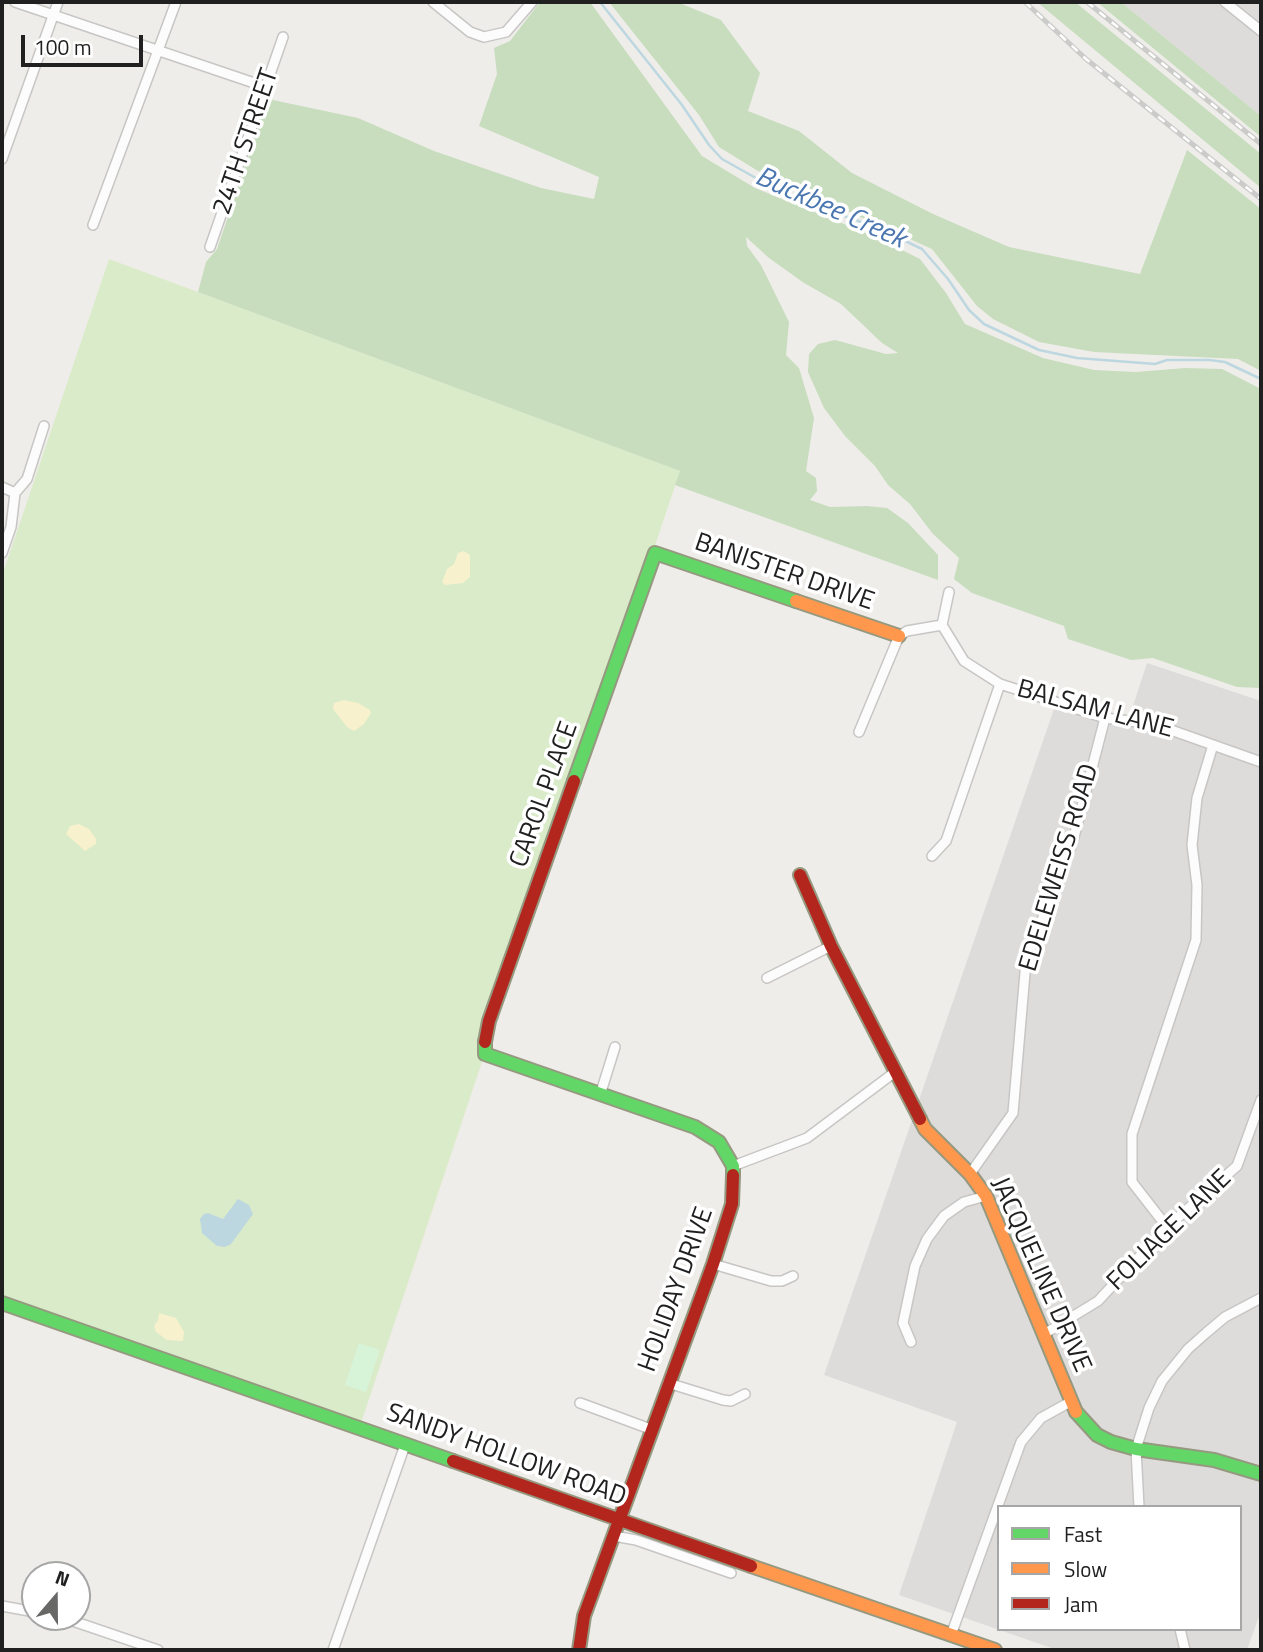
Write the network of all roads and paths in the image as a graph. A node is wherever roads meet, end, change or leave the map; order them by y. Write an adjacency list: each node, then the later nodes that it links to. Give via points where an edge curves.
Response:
1 (15, 2): 7 (street)
2 (58, 2): 7 (street)
3 (176, 2): 10 (street)
4 (433, 2): 5 (street, via 470,32 484,37 506,32)
5 (532, 2)
6 (1225, 2): 8 (street)
7 (53, 15): 10 (street); 12 (street)
8 (1261, 31)
9 (283, 37): 11 (street, 24TH STREET)
10 (158, 50): 11 (street); 13 (street)
11 (266, 87): 14 (street, 24TH STREET)
12 (2, 159)
13 (93, 225)
14 (210, 247)
15 (44, 426): 17 (street, via 27,479)
16 (2, 487): 17 (street)
17 (15, 493): 18 (street)
18 (2, 553)
19 (655, 553): 22 (street, BANISTER DRIVE); 34 (street, CAROL PLACE, via 485,1037 485,1054)
20 (948, 593): 21 (street)
21 (943, 625): 22 (street); 23 (street, BALSAM LANE, via 964,661)
22 (899, 636): 25 (street)
23 (1000, 684): 24 (street, BALSAM LANE); 28 (street, via 946,841)
24 (1105, 719): 26 (street, BALSAM LANE, via 1154,723); 37 (street, EDELEWEISS ROAD, via 1073,841 1026,961 1013,1113)
25 (859, 732)
26 (1213, 745): 27 (street, BALSAM LANE); 39 (street, via 1198,798 1192,845 1196,940 1132,1133 1132,1182)
27 (1261, 762)
28 (932, 856)
29 (800, 875): 30 (street, JACQUELINE DRIVE)
30 (831, 946): 31 (street); 33 (street, JACQUELINE DRIVE)
31 (767, 978)
32 (615, 1047): 34 (street)
33 (895, 1072): 36 (street, via 807,1138); 37 (street, JACQUELINE DRIVE, via 925,1129)
34 (600, 1092): 36 (street, via 695,1127 719,1142)
35 (1261, 1100): 39 (street, FOLIAGE LANE, via 1237,1166)
36 (733, 1166): 40 (street, HOLIDAY DRIVE, via 732,1203)
37 (971, 1174): 38 (street, JACQUELINE DRIVE)
38 (986, 1196): 44 (street, JACQUELINE DRIVE); 45 (street, via 964,1202 944,1216 927,1239 915,1266 903,1323)
39 (1167, 1227): 44 (street, FOLIAGE LANE, via 1098,1301)
40 (713, 1264): 41 (street, via 771,1281); 46 (street, HOLIDAY DRIVE)
41 (793, 1276)
42 (1261, 1298): 52 (street, via 1225,1317 1171,1368 1154,1395)
43 (2, 1303): 51 (street, SANDY HOLLOW ROAD)
44 (1044, 1334): 48 (street, JACQUELINE DRIVE)
45 (911, 1342)
46 (668, 1383): 47 (street, via 723,1400); 50 (street, HOLIDAY DRIVE)
47 (745, 1394)
48 (1070, 1402): 52 (street, JACQUELINE DRIVE, via 1097,1435); 54 (street, via 1041,1418 1021,1442)
49 (580, 1404): 50 (street)
50 (653, 1430): 57 (street, HOLIDAY DRIVE)
51 (405, 1445): 57 (street, SANDY HOLLOW ROAD); 66 (street)
52 (1136, 1449): 53 (street, JACQUELINE DRIVE, via 1214,1460); 55 (street)
53 (1261, 1474)
54 (998, 1505)
55 (1139, 1505)
56 (997, 1508): 64 (street)
57 (620, 1521): 58 (street, HOLIDAY DRIVE); 64 (street, SANDY HOLLOW ROAD)
58 (614, 1536): 59 (street); 67 (street, HOLIDAY DRIVE, via 584,1616)
59 (731, 1573)
60 (2, 1606): 61 (street)
61 (21, 1609)
62 (91, 1627): 65 (street)
63 (1180, 1631): 69 (street)
64 (951, 1635): 68 (street, SANDY HOLLOW ROAD)
65 (158, 1650)
66 (333, 1650)
67 (579, 1650)
68 (995, 1650)
69 (1185, 1650)

